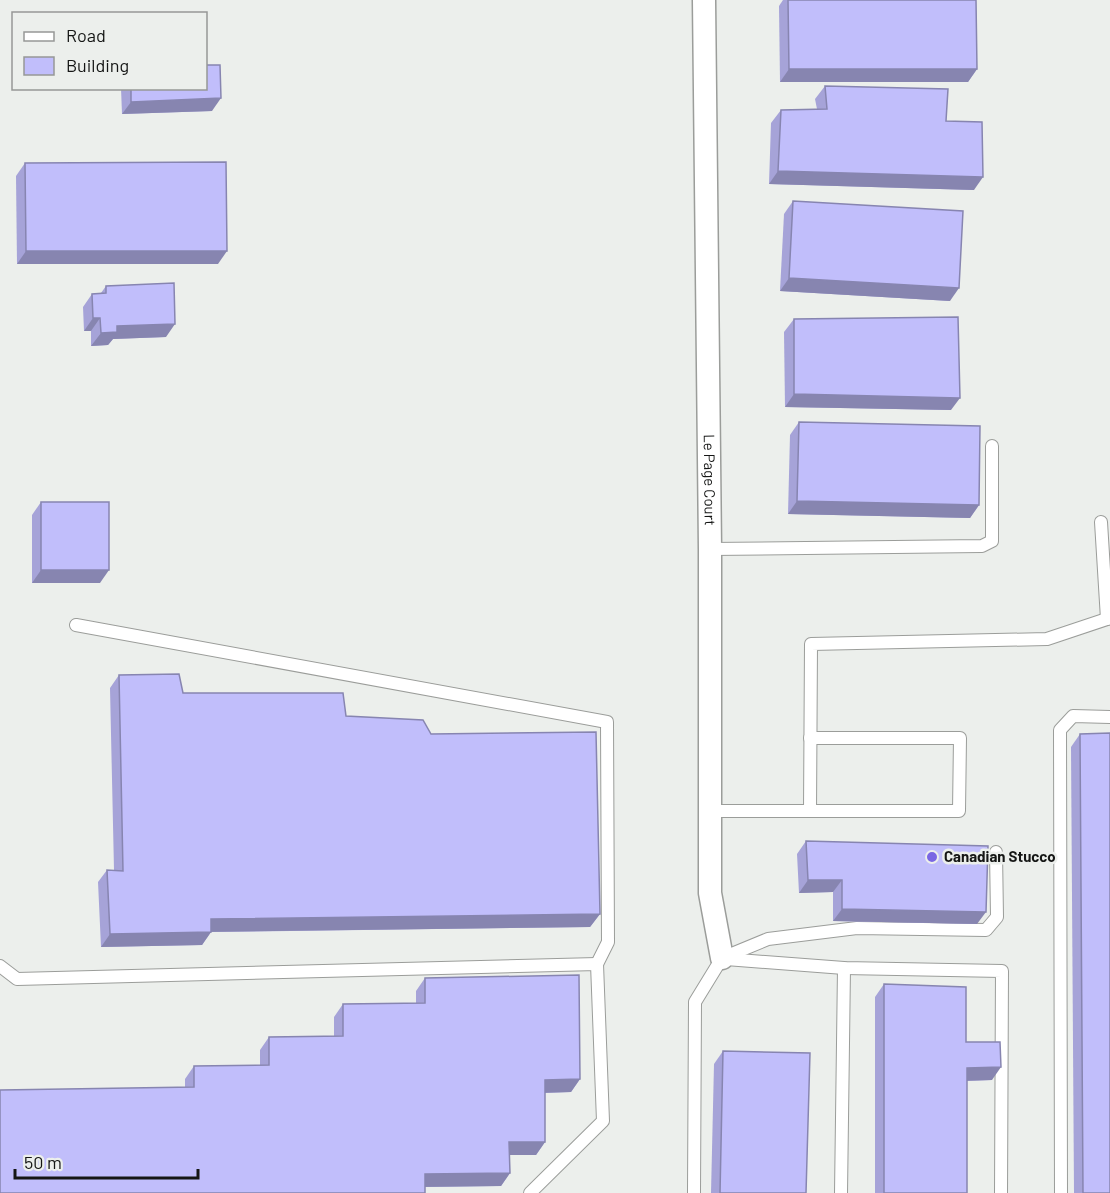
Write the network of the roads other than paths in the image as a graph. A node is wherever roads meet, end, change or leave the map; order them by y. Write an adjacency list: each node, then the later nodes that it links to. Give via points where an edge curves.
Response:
1 (704, 0): 4 (street, Le Page Court)
2 (992, 446): 4 (lane, via 992,541 982,546)
3 (1101, 522): 5 (lane)
4 (710, 549): 9 (street, Le Page Court)
5 (1108, 619): 8 (lane, via 1047,639 811,644)
6 (76, 625): 13 (lane, via 607,723 608,942)
7 (1110, 717): 20 (lane, via 1073,716 1060,730)
8 (810, 738): 10 (lane); 10 (lane, via 960,738 959,811)
9 (710, 811): 10 (lane); 12 (street, Le Page Court, via 710,893)
10 (810, 811)
11 (996, 852): 12 (lane, via 997,917 986,930 856,928 768,939)
12 (722, 958): 15 (lane); 17 (lane, via 695,1002)
13 (597, 964): 14 (lane, via 17,980); 16 (lane, via 603,1121)
14 (0, 966)
15 (844, 968): 18 (lane); 19 (lane, via 1002,971)
16 (530, 1193)
17 (694, 1193)
18 (841, 1193)
19 (1001, 1193)
20 (1061, 1193)

